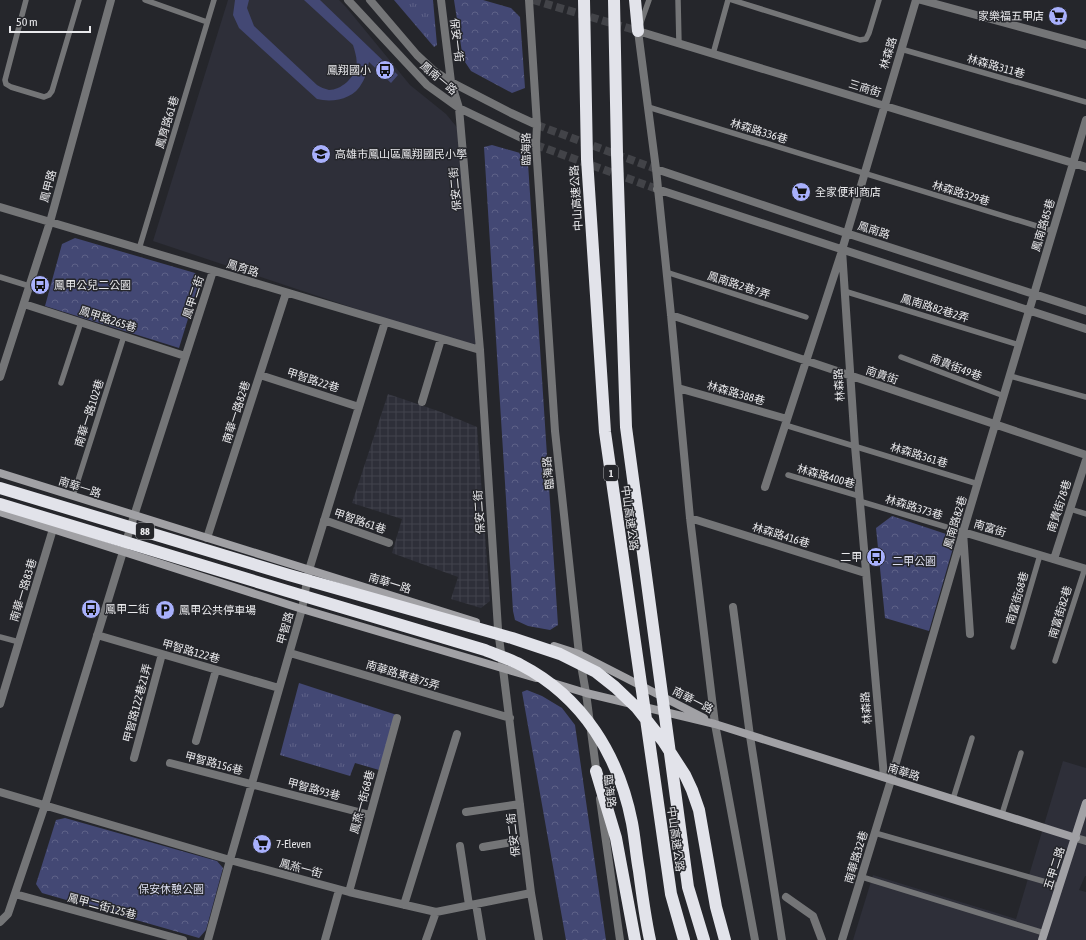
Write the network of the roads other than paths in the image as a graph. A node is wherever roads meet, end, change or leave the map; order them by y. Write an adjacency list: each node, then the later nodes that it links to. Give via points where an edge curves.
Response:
1 (26, 0): 2 (lane, via 5,80 11,87 44,97 52,91)
2 (79, 0)
3 (111, 0): 40 (street, 鳳甲路)
4 (145, 0): 20 (lane)
5 (214, 0): 20 (lane, 鳳育路61巷)
6 (348, 0): 30 (street, 鳳南一路, via 427,85)
7 (370, 0): 26 (street, 鳳南一路, via 417,55)
8 (441, 0): 26 (street, 保安一街)
9 (528, 0): 32 (street, 臨海路)
10 (584, 0): 174 (highway, 中山高速公路 / 1, bridge, via 586,159 605,432 671,894)
11 (614, 0): 175 (highway, 中山高速公路 / 1, bridge, via 616,154 626,427 688,888)
12 (635, 0): 21 (highway)
13 (649, 0): 21 (lane)
14 (678, 0): 22 (lane)
15 (728, 0): 25 (lane)
16 (732, 0): 17 (lane, via 860,40 866,39 869,33)
17 (879, 0)
18 (916, 0): 24 (street, 林森路)
19 (922, 0): 23 (street)
20 (207, 22): 43 (lane, 鳳育路61巷)
21 (638, 31): 22 (street, 三商街); 28 (street)
22 (679, 44): 25 (street, 三商街)
23 (1086, 45)
24 (901, 49): 27 (lane, 林森路311巷); 29 (street, 林森路)
25 (713, 54): 29 (street, 三商街)
26 (451, 82): 30 (street, 保安二街); 32 (street, 鳳南一路)
27 (1086, 102)
28 (648, 106): 36 (street); 37 (lane, 林森路336巷)
29 (884, 106): 34 (street, 三商街); 37 (street, 林森路)
30 (459, 108): 33 (street, 鳳南一路); 63 (street, 保安二街)
31 (1086, 120): 34 (street, 鳳南路85巷)
32 (537, 125): 33 (street, 臨海路)
33 (536, 145): 116 (street, 臨海路, via 555,431)
34 (1073, 163): 35 (street, 三商街); 41 (street, 鳳南路85巷)
35 (1086, 167)
36 (656, 169): 38 (street); 42 (street, 鳳南路)
37 (864, 174): 41 (lane, 林森路329巷); 42 (street, 林森路)
38 (657, 189): 44 (street); 46 (street)
39 (0, 207): 40 (street, 鳳育路)
40 (50, 222): 43 (street, 鳳育路); 48 (street, 鳳甲路)
41 (1053, 231): 51 (street, 鳳南路85巷)
42 (846, 233): 44 (street, 林森路); 51 (street, 鳳南路)
43 (139, 249): 45 (street, 鳳育路)
44 (842, 250): 49 (street, 林森路); 53 (street); 66 (street)
45 (213, 271): 50 (street, 鳳育路); 64 (street, 鳳甲二街)
46 (666, 272): 55 (street); 56 (lane, 鳳南路2巷7弄)
47 (0, 277): 48 (lane)
48 (30, 286): 52 (street, 鳳甲路)
49 (844, 291): 62 (lane, 鳳南路82巷2弄); 68 (street, 林森路)
50 (286, 293): 58 (street, 鳳育路); 67 (street, 南華一路82巷)
51 (1034, 294): 53 (street, 鳳南路82巷); 54 (street, 鳳南路)
52 (24, 304): 57 (street, 鳳甲路265巷); 70 (street, 鳳甲路)
53 (1030, 311): 59 (street); 62 (street, 鳳南路82巷)
54 (1086, 311)
55 (671, 315): 66 (street, 南貴街); 72 (street)
56 (806, 317)
57 (82, 322): 60 (street, 鳳甲路265巷); 71 (lane)
58 (385, 322): 61 (street, 鳳育路); 76 (street, 甲智路)
59 (1086, 329)
60 (124, 336): 64 (street, 鳳甲路265巷); 87 (lane, 南華一路102巷)
61 (441, 339): 63 (street, 鳳育路); 75 (street)
62 (1019, 345): 69 (street, 鳳南路82巷)
63 (480, 350): 108 (street, 保安二街)
64 (185, 356): 93 (street, 鳳甲二街)
65 (901, 357): 73 (lane, 南貴街49巷)
66 (806, 361): 68 (street, 南貴街); 77 (street)
67 (260, 375): 76 (street, 甲智路22巷); 98 (street, 南華一路82巷)
68 (849, 375): 78 (street, 南貴街); 79 (street, 林森路)
69 (1010, 376): 73 (street, 鳳南路82巷); 74 (lane)
70 (0, 377)
71 (61, 383)
72 (678, 388): 77 (street, 林森路388巷); 94 (street)
73 (1004, 396): 78 (street, 鳳南路82巷)
74 (1086, 397)
75 (422, 402)
76 (359, 407): 95 (street, 甲智路)
77 (786, 422): 79 (lane, 林森路388巷); 85 (street)
78 (996, 424): 80 (street, 南貴街); 84 (street, 鳳南路82巷)
79 (855, 446): 84 (lane, 林森路361巷); 88 (street, 林森路)
80 (1086, 455)
81 (1086, 460): 90 (street, 南貴街78巷)
82 (0, 473): 87 (main road, 南華一路)
83 (788, 475): 88 (lane, 林森路400巷)
84 (978, 484): 97 (street, 鳳南路82巷)
85 (766, 486)
86 (0, 488): 176 (highway, 88, bridge, via 289,575 512,638 560,654 596,672 637,708 685,775 699,810 716,907)
87 (73, 496): 93 (main road, 南華一路)
88 (859, 498): 97 (lane, 林森路373巷); 105 (street, 林森路)
89 (0, 504): 173 (highway, 88, bridge, via 485,650 522,665 552,685 596,730 623,788 632,823)
90 (1070, 509): 92 (lane); 102 (street, 南貴街78巷)
91 (0, 512): 96 (main road, 南華一路)
92 (1086, 514)
93 (134, 516): 98 (main road, 南華一路); 100 (street, 鳳甲二街)
94 (690, 518): 105 (street, 林森路416巷); 125 (street)
95 (324, 520): 99 (street, 甲智路61巷); 104 (street, 甲智路)
96 (53, 529): 100 (main road, 南華一路); 112 (street, 南華一路83巷)
97 (963, 532): 101 (street, 南富街); 109 (street, 南富街); 134 (street, 鳳南路82巷)
98 (207, 538): 104 (main road, 南華一路)
99 (389, 543)
100 (123, 551): 107 (main road, 南華一路); 110 (street, 鳳甲二街)
101 (1040, 555): 102 (street, 南富街); 113 (lane, 南富街68巷)
102 (1054, 559): 103 (street, 南富街)
103 (1085, 568): 117 (lane, 南富街82巷)
104 (309, 570): 107 (street, 甲智路); 108 (main road, 南華一路)
105 (865, 573): 134 (street, 林森路)
106 (733, 607): 127 (street)
107 (302, 609): 114 (street, 甲智路); 118 (main road, 南華一路)
108 (498, 629): 116 (main road, 南華一路); 118 (street, 保安二街)
109 (970, 634)
110 (97, 635): 115 (street, 甲智路122巷); 140 (street, 鳳甲二街)
111 (0, 637): 112 (lane)
112 (19, 642): 122 (street, 南華一路83巷)
113 (1013, 647)
114 (290, 653): 120 (street, 甲智路); 124 (street, 南華路東巷75弄)
115 (162, 654): 119 (street, 甲智路122巷); 131 (street, 甲智路122巷21弄)
116 (579, 654): 121 (street, 臨海路); 125 (main road, 南華一路)
117 (1056, 661)
118 (502, 668): 121 (main road, 南華一路); 124 (street, 保安二街)
119 (216, 670): 120 (street, 甲智路122巷); 129 (street)
120 (279, 688): 135 (street, 甲智路)
121 (586, 693): 125 (main road, 南華一路); 133 (street, 臨海路)
122 (0, 704)
123 (397, 718): 143 (street, 鳳燕一街68巷)
124 (510, 718): 139 (street, 保安二街)
125 (715, 724): 127 (main road, 南華路); 177 (street)
126 (457, 734): 158 (street)
127 (750, 736): 134 (main road, 南華路); 178 (street)
128 (972, 738): 137 (lane)
129 (196, 741)
130 (1021, 753): 142 (lane)
131 (134, 758)
132 (170, 763): 135 (street, 甲智路156巷)
133 (596, 771): 171 (street, 臨海路); 172 (highway, via 616,838)
134 (887, 778): 137 (main road, 南華路); 144 (street, 南華路32巷)
135 (252, 784): 143 (street, 甲智路93巷); 150 (street, 甲智路)
136 (0, 792): 140 (street, 鳳燕一街)
137 (953, 799): 142 (main road, 南華路)
138 (1086, 803): 145 (main road, 五甲二路)
139 (520, 804): 141 (street); 146 (street, 保安二街)
140 (45, 805): 150 (street, 鳳燕一街); 155 (street, 鳳甲二街)
141 (466, 812)
142 (1002, 814): 145 (main road, 南華路)
143 (370, 816): 154 (street, 鳳燕一街68巷)
144 (875, 832): 151 (street, 南華路32巷); 152 (lane)
145 (1076, 838): 147 (street, 南華路); 152 (main road, 五甲二路)
146 (524, 840): 149 (street); 156 (street, 保安二街)
147 (1086, 841)
148 (460, 846): 159 (street)
149 (483, 847)
150 (230, 860): 153 (street, 鳳燕一街); 166 (street, 甲智路)
151 (862, 877): 163 (lane); 180 (street, 南華路32巷)
152 (1060, 886): 163 (main road, 五甲二路)
153 (339, 890): 154 (street, 鳳燕一街); 167 (street)
154 (349, 892): 158 (street, 鳳燕一街)
155 (15, 894): 161 (street, 鳳甲二街, via 8,914); 162 (street, 鳳甲二街125巷)
156 (531, 894): 159 (street, 鳳燕一街); 170 (street, 保安二街)
157 (786, 897): 179 (street, via 813,916)
158 (404, 905): 160 (street, 鳳燕一街)
159 (472, 905): 160 (street, 鳳燕一街); 169 (street)
160 (436, 912): 168 (street)
161 (0, 922)
162 (150, 931): 164 (street); 165 (street, 鳳甲二街125巷)
163 (1043, 936)
164 (148, 940)
165 (184, 940)
166 (208, 940)
167 (325, 940)
168 (426, 940)
169 (482, 940)
170 (539, 940)
171 (620, 940)
172 (635, 940)
173 (650, 940)
174 (684, 940)
175 (704, 940)
176 (725, 940)
177 (755, 940)
178 (782, 940)
179 (822, 940)
180 (842, 940)

